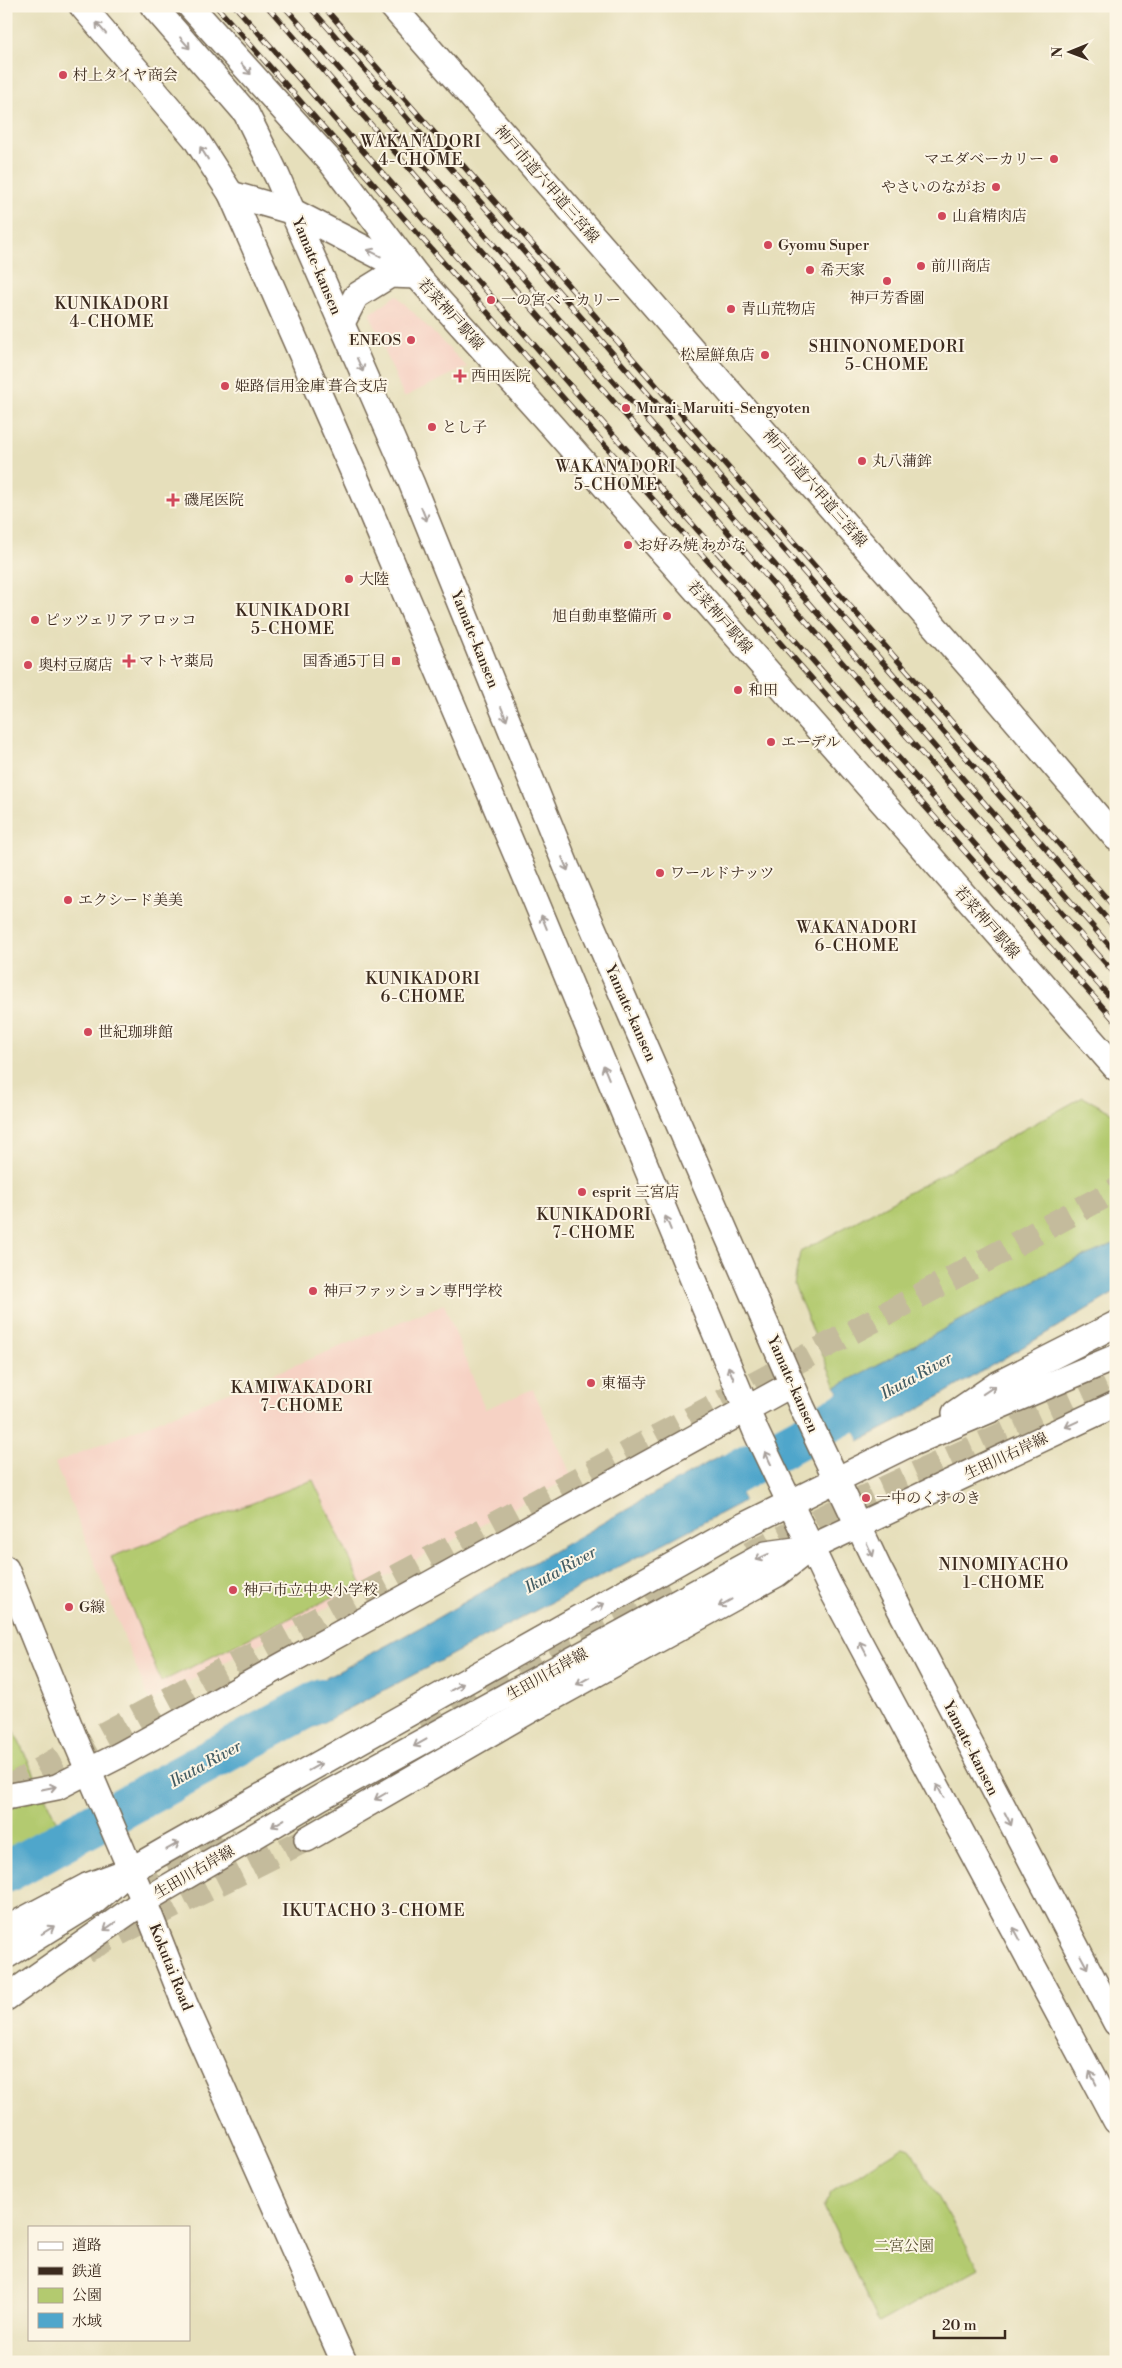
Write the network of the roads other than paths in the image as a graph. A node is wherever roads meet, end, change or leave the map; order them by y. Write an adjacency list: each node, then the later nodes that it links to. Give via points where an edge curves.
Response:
1 (82, 6): 5 (street, one-way to 1, via 195,138)
2 (153, 6): 6 (street, Yamate-kansen, one-way to 6, via 246,113)
3 (190, 6): 7 (street, 若菜神戸駅線, one-way to 7, via 330,161)
4 (392, 6): 9 (street, 神戸市道六甲道三宮線)
5 (231, 194): 6 (street); 15 (street, one-way to 5, via 530,887)
6 (294, 212): 7 (street, one-way to 6); 8 (street, Yamate-kansen)
7 (417, 276): 8 (street, via 390,275 356,296); 10 (street, 若菜神戸駅線)
8 (342, 323): 13 (street, Yamate-kansen, one-way to 13, via 411,482 567,868)
9 (1116, 838)
10 (1116, 1068)
11 (1116, 1324): 16 (street, one-way to 11, via 996,1385)
12 (1116, 1357): 16 (street)
13 (792, 1384): 15 (street); 17 (street, Yamate-kansen)
14 (1116, 1404): 19 (street, 生田川右岸線, one-way to 19)
15 (747, 1410): 18 (street, one-way to 15); 22 (street)
16 (905, 1446): 17 (street)
17 (831, 1469): 18 (street); 19 (street, Yamate-kansen)
18 (784, 1494): 20 (street); 25 (street, one-way to 18, via 737,1529)
19 (858, 1526): 20 (street, 生田川右岸線); 30 (street, Yamate-kansen, one-way to 30)
20 (810, 1548): 24 (street, one-way to 24, via 777,1574 527,1712); 26 (street, 生田川右岸線, one-way to 26, via 766,1554 321,1797); 31 (street, one-way to 20)
21 (6, 1569): 22 (street, Kokutai Road)
22 (92, 1780): 23 (street, one-way to 22); 25 (street, Kokutai Road)
23 (6, 1797)
24 (307, 1839)
25 (127, 1860): 26 (street, Kokutai Road); 27 (street, via 87,1886); 28 (street, one-way to 25, via 95,1902)
26 (144, 1901): 29 (street, 生田川右岸線, one-way to 29); 32 (street, Kokutai Road, via 184,2002)
27 (6, 1929)
28 (6, 1956)
29 (6, 1998)
30 (1116, 2023)
31 (1116, 2121)
32 (344, 2362)

